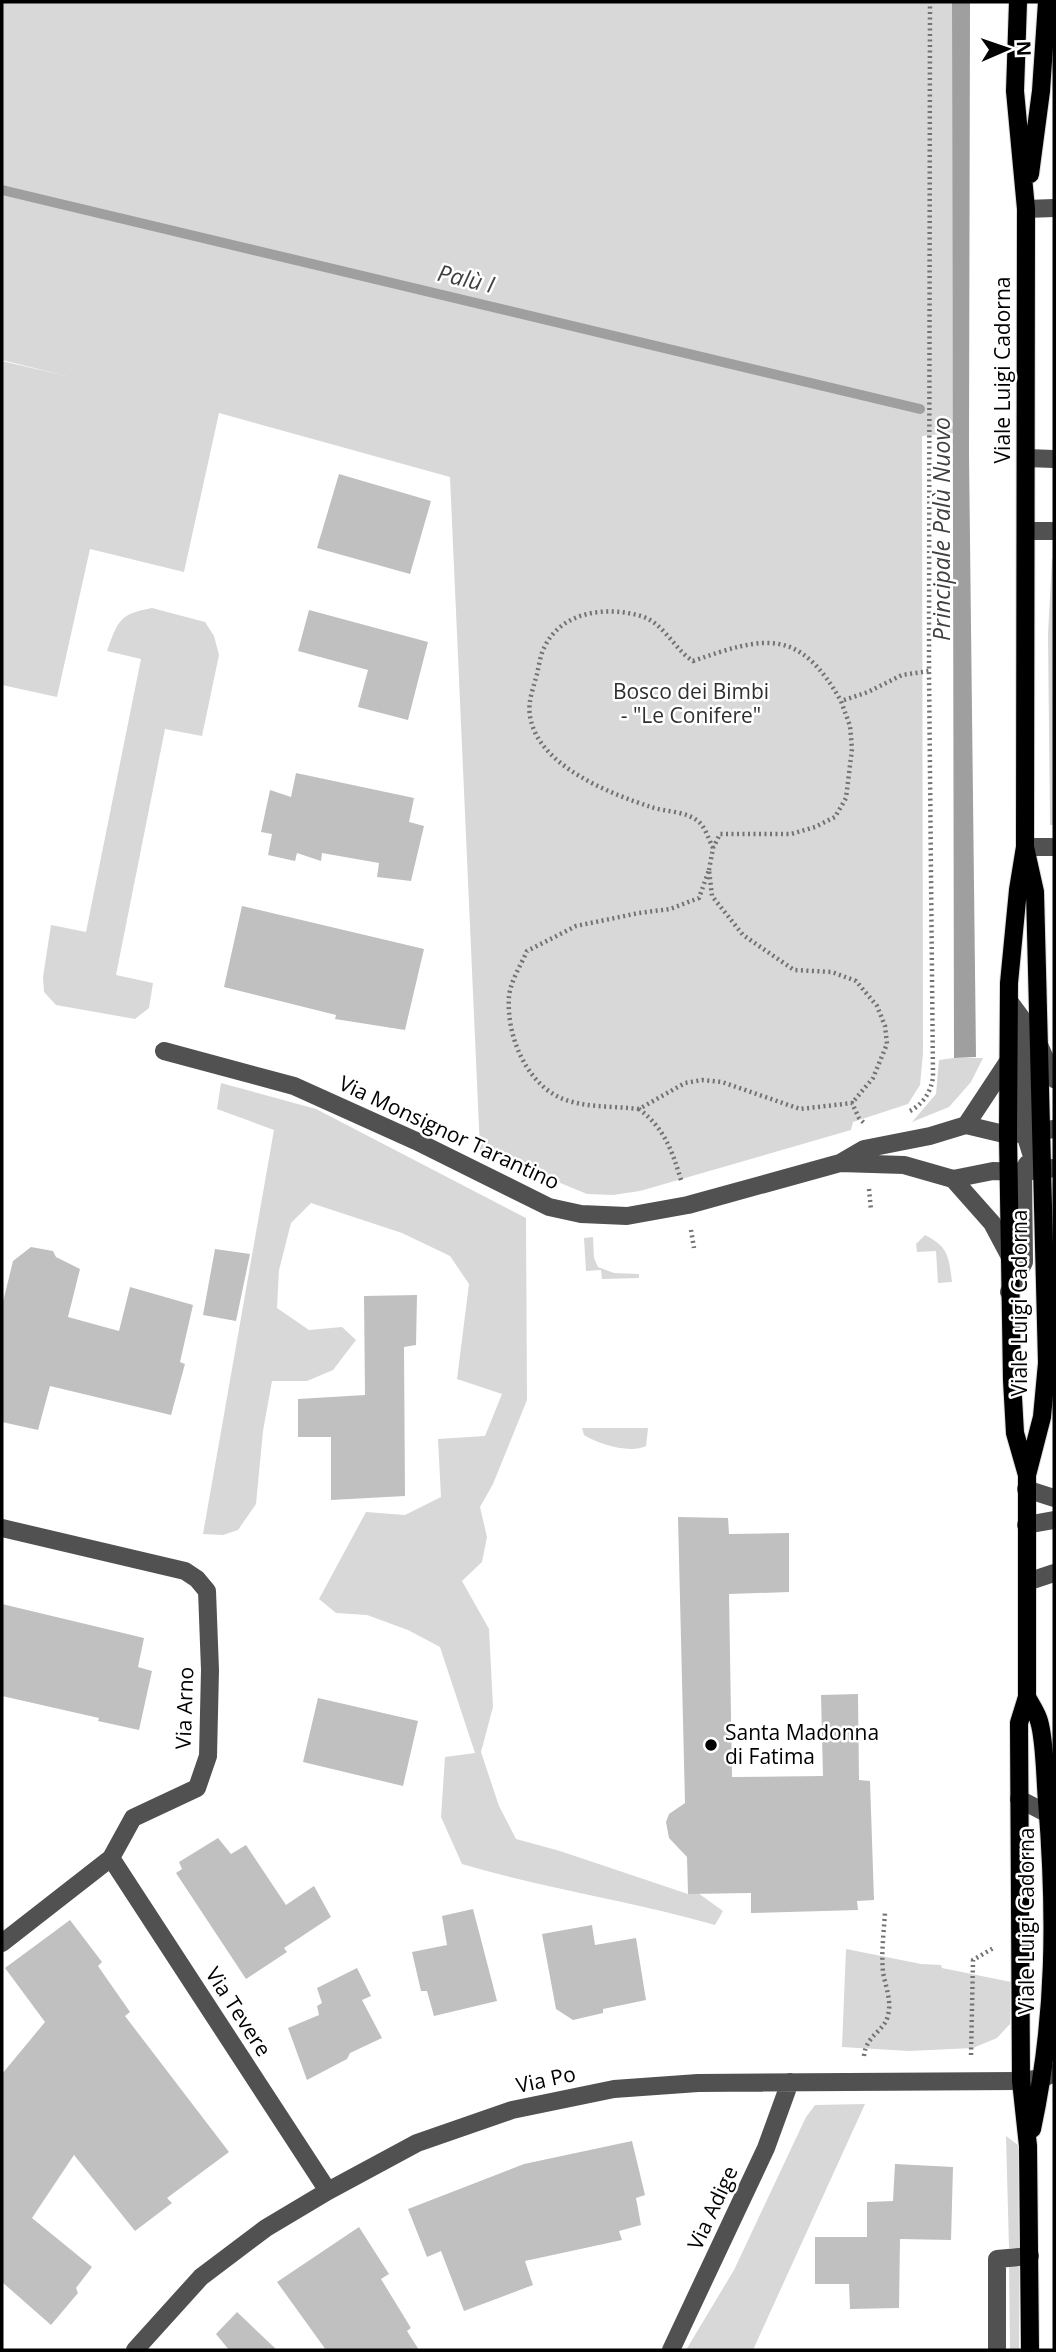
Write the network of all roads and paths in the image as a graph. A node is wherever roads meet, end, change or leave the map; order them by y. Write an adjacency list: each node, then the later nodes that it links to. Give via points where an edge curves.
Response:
1 (930, 2): 10 (path)
2 (1018, 2): 5 (main road, Viale Luigi Cadorna, via 1015,90)
3 (1047, 2): 5 (main road, Viale Luigi Cadorna)
4 (1054, 208): 5 (street)
5 (1026, 209): 6 (main road, Viale Luigi Cadorna)
6 (1026, 458): 7 (street); 8 (main road, Viale Luigi Cadorna)
7 (1054, 459)
8 (1026, 531): 9 (street); 14 (main road, Viale Luigi Cadorna)
9 (1054, 531)
10 (929, 671): 11 (path, via 902,675); 23 (path, via 933,1077 931,1091 914,1110)
11 (841, 701): 13 (path, via 852,749 846,798 835,817 791,834 720,834); 13 (path, via 810,657 783,643 759,642 693,661 666,632 644,617 593,611 568,620 554,634 544,648 527,711 549,756 581,778 652,808 700,822)
12 (1054, 847): 14 (street)
13 (713, 848): 15 (path)
14 (1025, 848): 16 (main road, Viale Luigi Cadorna); 17 (main road, Viale Luigi Cadorna, via 1035,892)
15 (709, 870): 21 (path, via 712,896 743,935 794,970 832,972 856,981 877,1006 887,1044 873,1078); 22 (path, via 699,898 670,909 576,926 527,951 509,994 510,1025 527,1071 542,1089 566,1101 597,1108)
16 (1009, 1002): 19 (main road, Viale Luigi Cadorna); 27 (street, Viale Luigi Cadorna, via 1023,1020)
17 (1040, 1047): 20 (street); 27 (main road, Viale Luigi Cadorna)
18 (164, 1051): 33 (street, Via Monsignor Tarantino, via 294,1086 565,1212 627,1216)
19 (1009, 1060): 26 (street); 27 (main road, Viale Luigi Cadorna)
20 (1054, 1079)
21 (852, 1103): 22 (path, via 800,1109 722,1082 702,1080 685,1083); 25 (path)
22 (639, 1109): 33 (path, via 656,1122 674,1156)
23 (905, 1113)
24 (876, 1121): 25 (path)
25 (865, 1123): 29 (path, via 861,1128)
26 (966, 1125): 27 (street); 29 (street, Via Monsignor Tarantino)
27 (1032, 1133): 28 (street, Viale Luigi Cadorna); 30 (main road, Viale Luigi Cadorna); 31 (main road, Viale Luigi Cadorna)
28 (1031, 1153): 30 (street, Viale Luigi Cadorna); 31 (street, Viale Luigi Cadorna)
29 (865, 1156): 32 (street, Via Monsignor Tarantino); 33 (street, Via Monsignor Tarantino); 34 (path)
30 (1048, 1170): 31 (street, Via Monsignor Tarantino); 38 (main road, Viale Luigi Cadorna, via 1047,1363 1042,1417)
31 (1016, 1172): 32 (street, Via Monsignor Tarantino, via 993,1171); 36 (main road, Viale Luigi Cadorna); 37 (street, Viale Luigi Cadorna, via 1024,1262)
32 (953, 1179): 36 (street, via 992,1223)
33 (688, 1205): 35 (path)
34 (871, 1210)
35 (694, 1248)
36 (1009, 1255): 37 (main road, Viale Luigi Cadorna)
37 (1009, 1292): 38 (main road, Viale Luigi Cadorna, via 1015,1433)
38 (1027, 1482): 39 (street); 41 (main road, Viale Luigi Cadorna)
39 (1054, 1498)
40 (1054, 1520): 41 (street)
41 (1027, 1525): 44 (main road, Viale Luigi Cadorna)
42 (2, 1528): 49 (street, Via Arno, via 185,1571 207,1591 208,1756 197,1788 134,1818)
43 (1054, 1573): 44 (street)
44 (1027, 1582): 45 (main road, Viale Luigi Cadorna)
45 (1027, 1697): 46 (main road, Viale Luigi Cadorna, via 1040,1721); 47 (main road, Viale Luigi Cadorna, via 1019,1723)
46 (1049, 1756): 48 (main road, Viale Luigi Cadorna)
47 (1019, 1799): 48 (street); 55 (main road, Viale Luigi Cadorna)
48 (1051, 1814): 53 (main road, Viale Luigi Cadorna, via 1054,1988)
49 (111, 1858): 51 (street, Via Arno); 59 (street, Via Tevere)
50 (885, 1912): 57 (path, via 888,2017 871,2036 864,2057 847,2057)
51 (2, 1943)
52 (973, 1960): 54 (path)
53 (1049, 2076): 55 (street, Via Po); 58 (main road, Viale Luigi Cadorna)
54 (970, 2081): 55 (street, Via Po); 57 (street, Via Po)
55 (1021, 2081): 58 (main road, Viale Luigi Cadorna)
56 (790, 2082): 57 (street, Via Po); 59 (street, Via Po, via 614,2089 512,2110 418,2143); 62 (street, Via Adige, via 766,2148)
57 (845, 2082)
58 (1028, 2146): 60 (main road, Viale Luigi Cadorna)
59 (328, 2191): 61 (street, Via Po, via 266,2228 201,2277)
60 (1030, 2256): 63 (street, via 998,2259); 64 (main road, Viale Luigi Cadorna)
61 (135, 2350)
62 (671, 2350)
63 (997, 2350)
64 (1030, 2350)

